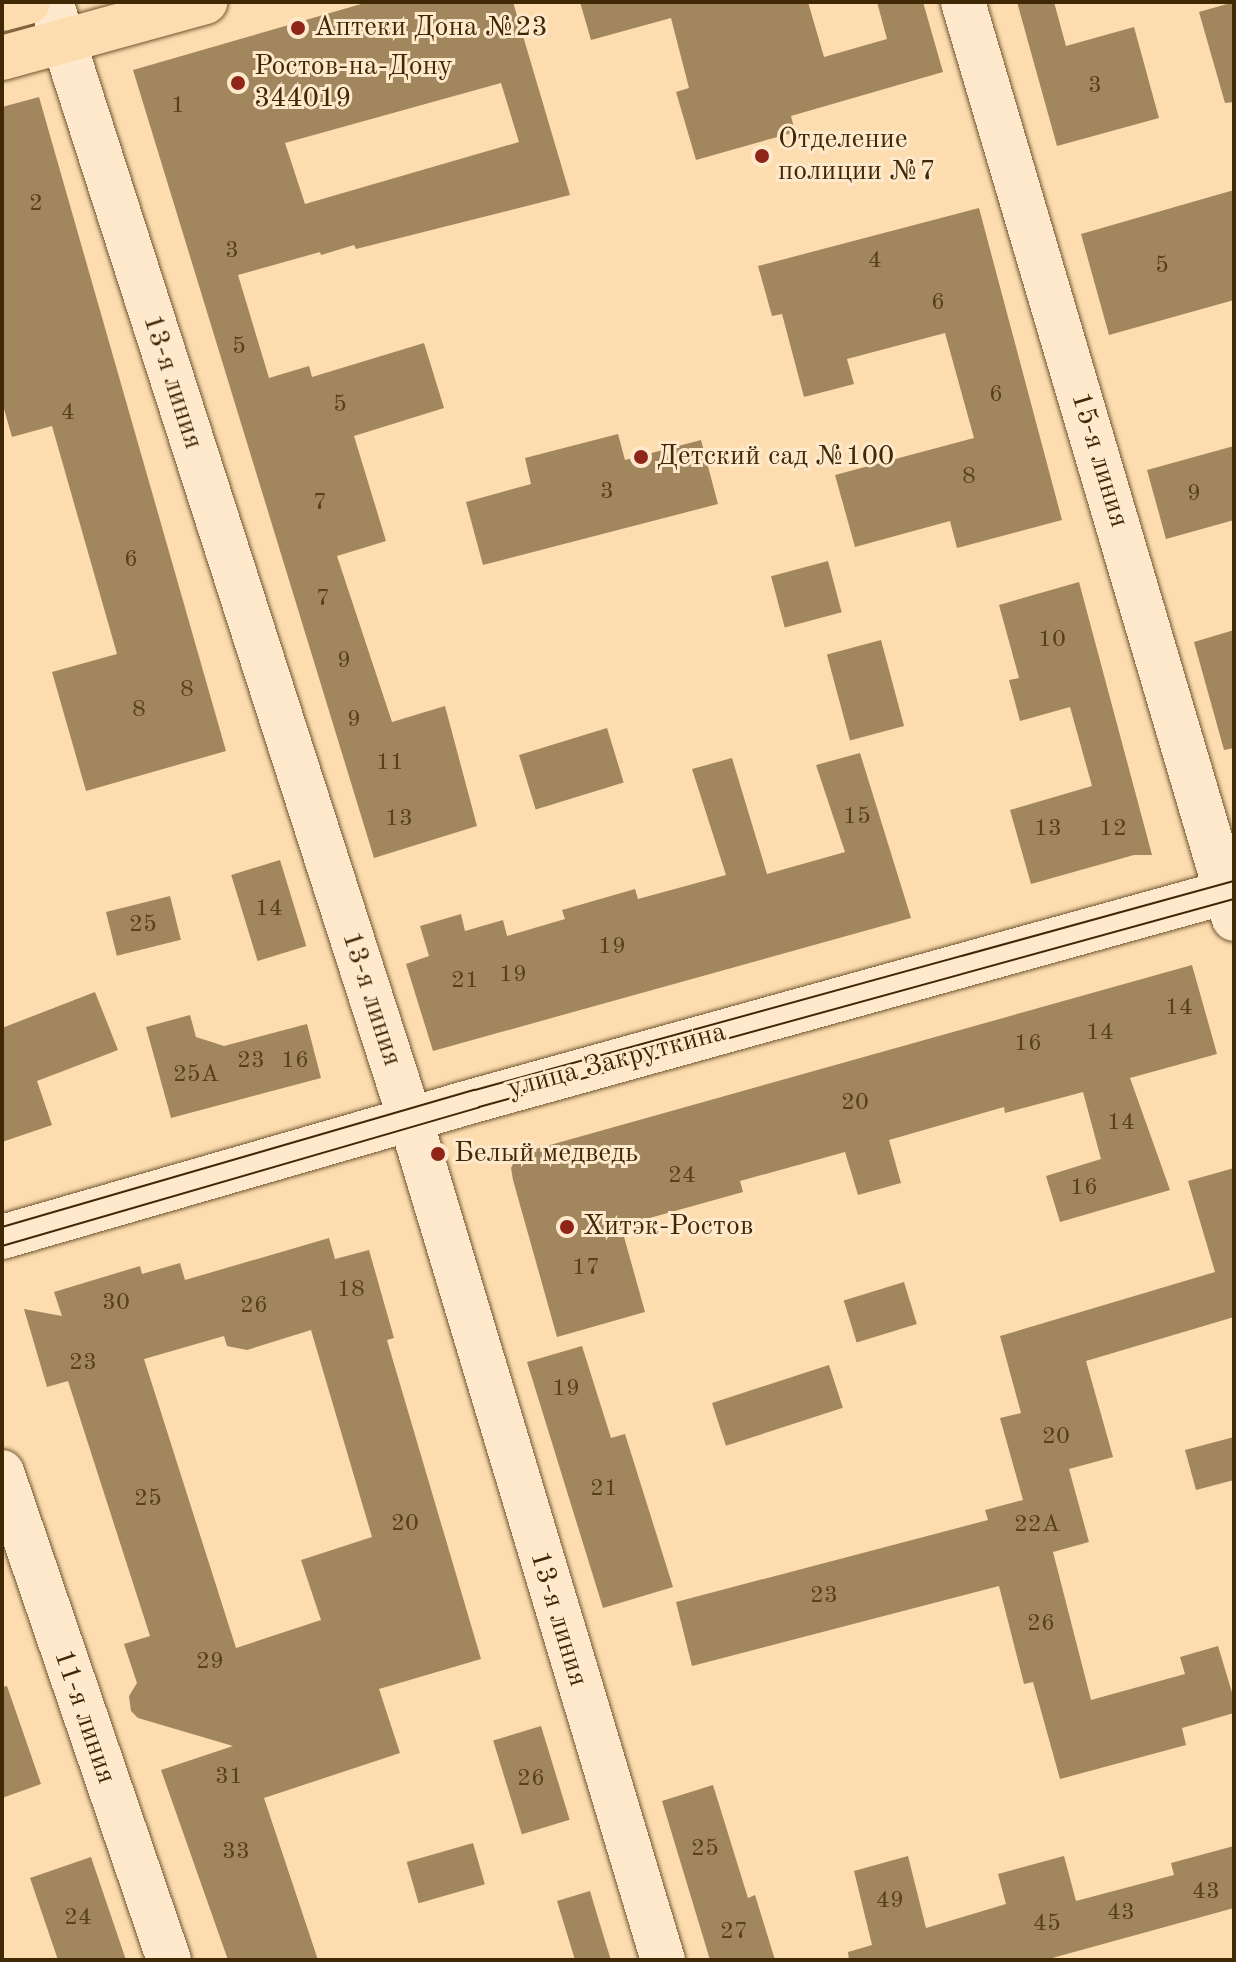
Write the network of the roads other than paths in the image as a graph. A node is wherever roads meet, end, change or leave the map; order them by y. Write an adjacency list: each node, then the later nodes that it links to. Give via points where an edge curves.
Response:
1 (28, 2): 4 (main road)
2 (205, 2): 5 (main road)
3 (963, 2): 7 (street, 15-я линия)
4 (2, 9)
5 (58, 22): 6 (main road); 8 (street, 13-я линия)
6 (2, 58)
7 (1232, 900): 8 (street, улица Закруткина)
8 (410, 1120): 9 (street, улица Закруткина); 12 (street, 13-я линия)
9 (2, 1237)
10 (2, 1472): 11 (street, 11-я линия)
11 (169, 1960)
12 (663, 1960)

